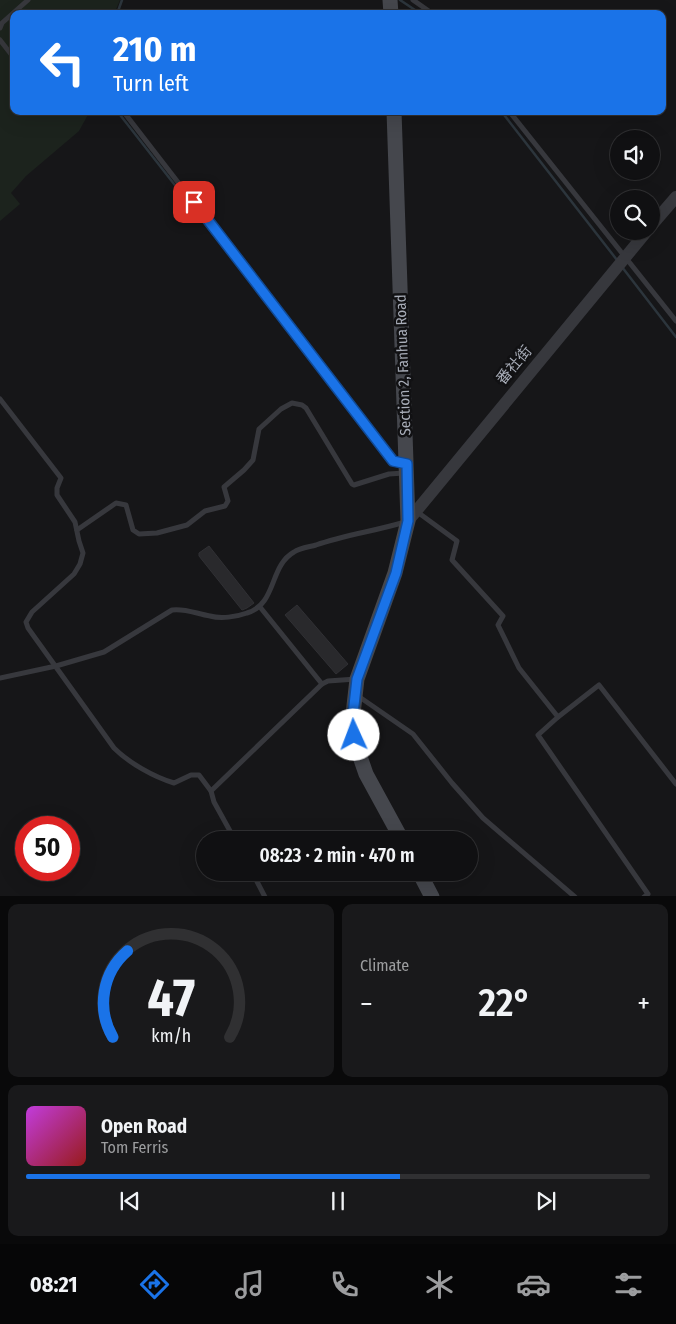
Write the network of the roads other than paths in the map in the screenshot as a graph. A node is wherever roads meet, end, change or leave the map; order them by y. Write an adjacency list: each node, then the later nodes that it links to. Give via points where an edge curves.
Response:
1 (28, 0): 3 (lane)
2 (413, 0): 4 (lane)
3 (17, 10)
4 (427, 10)
5 (10, 16): 6 (lane)
6 (0, 28)
7 (0, 41): 8 (lane)
8 (10, 53)
9 (127, 115): 18 (lane, via 393,461)
10 (394, 115): 18 (main road, Section 2, Fanhua Road)
11 (512, 115): 15 (lane)
12 (676, 197): 13 (street)
13 (660, 216)
14 (639, 240): 15 (street, 番社街)
15 (621, 261): 16 (lane); 19 (street, 番社街)
16 (676, 321)
17 (0, 399): 20 (lane, via 61,478 57,495)
18 (407, 468): 19 (main road, Section 2, Fanhua Road); 20 (lane, via 352,484 306,408 292,403 259,430 253,460 224,487 228,501 225,506 205,511 187,525 139,534 133,530 126,505 116,503)
19 (412, 516): 21 (lane, via 388,527 294,552 283,561 267,599); 25 (main road, Section 2, Fanhua Road, via 396,573); 26 (lane, via 457,541 452,560 503,616 498,624 519,668)
20 (77, 530): 22 (lane, via 83,553 80,564 26,622)
21 (260, 607): 22 (lane, via 228,617 172,610 104,652); 24 (lane)
22 (56, 666): 23 (lane); 28 (lane, via 114,748 127,761 174,783 191,774 199,775)
23 (0, 678)
24 (322, 684): 25 (lane, via 328,681); 28 (lane)
25 (356, 687): 30 (main road, Section 2, Fanhua Road, via 352,723 357,748 366,774); 35 (lane, via 413,734 483,818)
26 (558, 717): 27 (lane, via 599,686); 36 (lane, via 538,735 648,894)
27 (676, 784)
28 (210, 791): 29 (lane)
29 (230, 831)
30 (397, 831)
31 (256, 881): 33 (lane)
32 (424, 881): 34 (main road)
33 (264, 896)
34 (432, 896)
35 (575, 896)
36 (644, 896)

